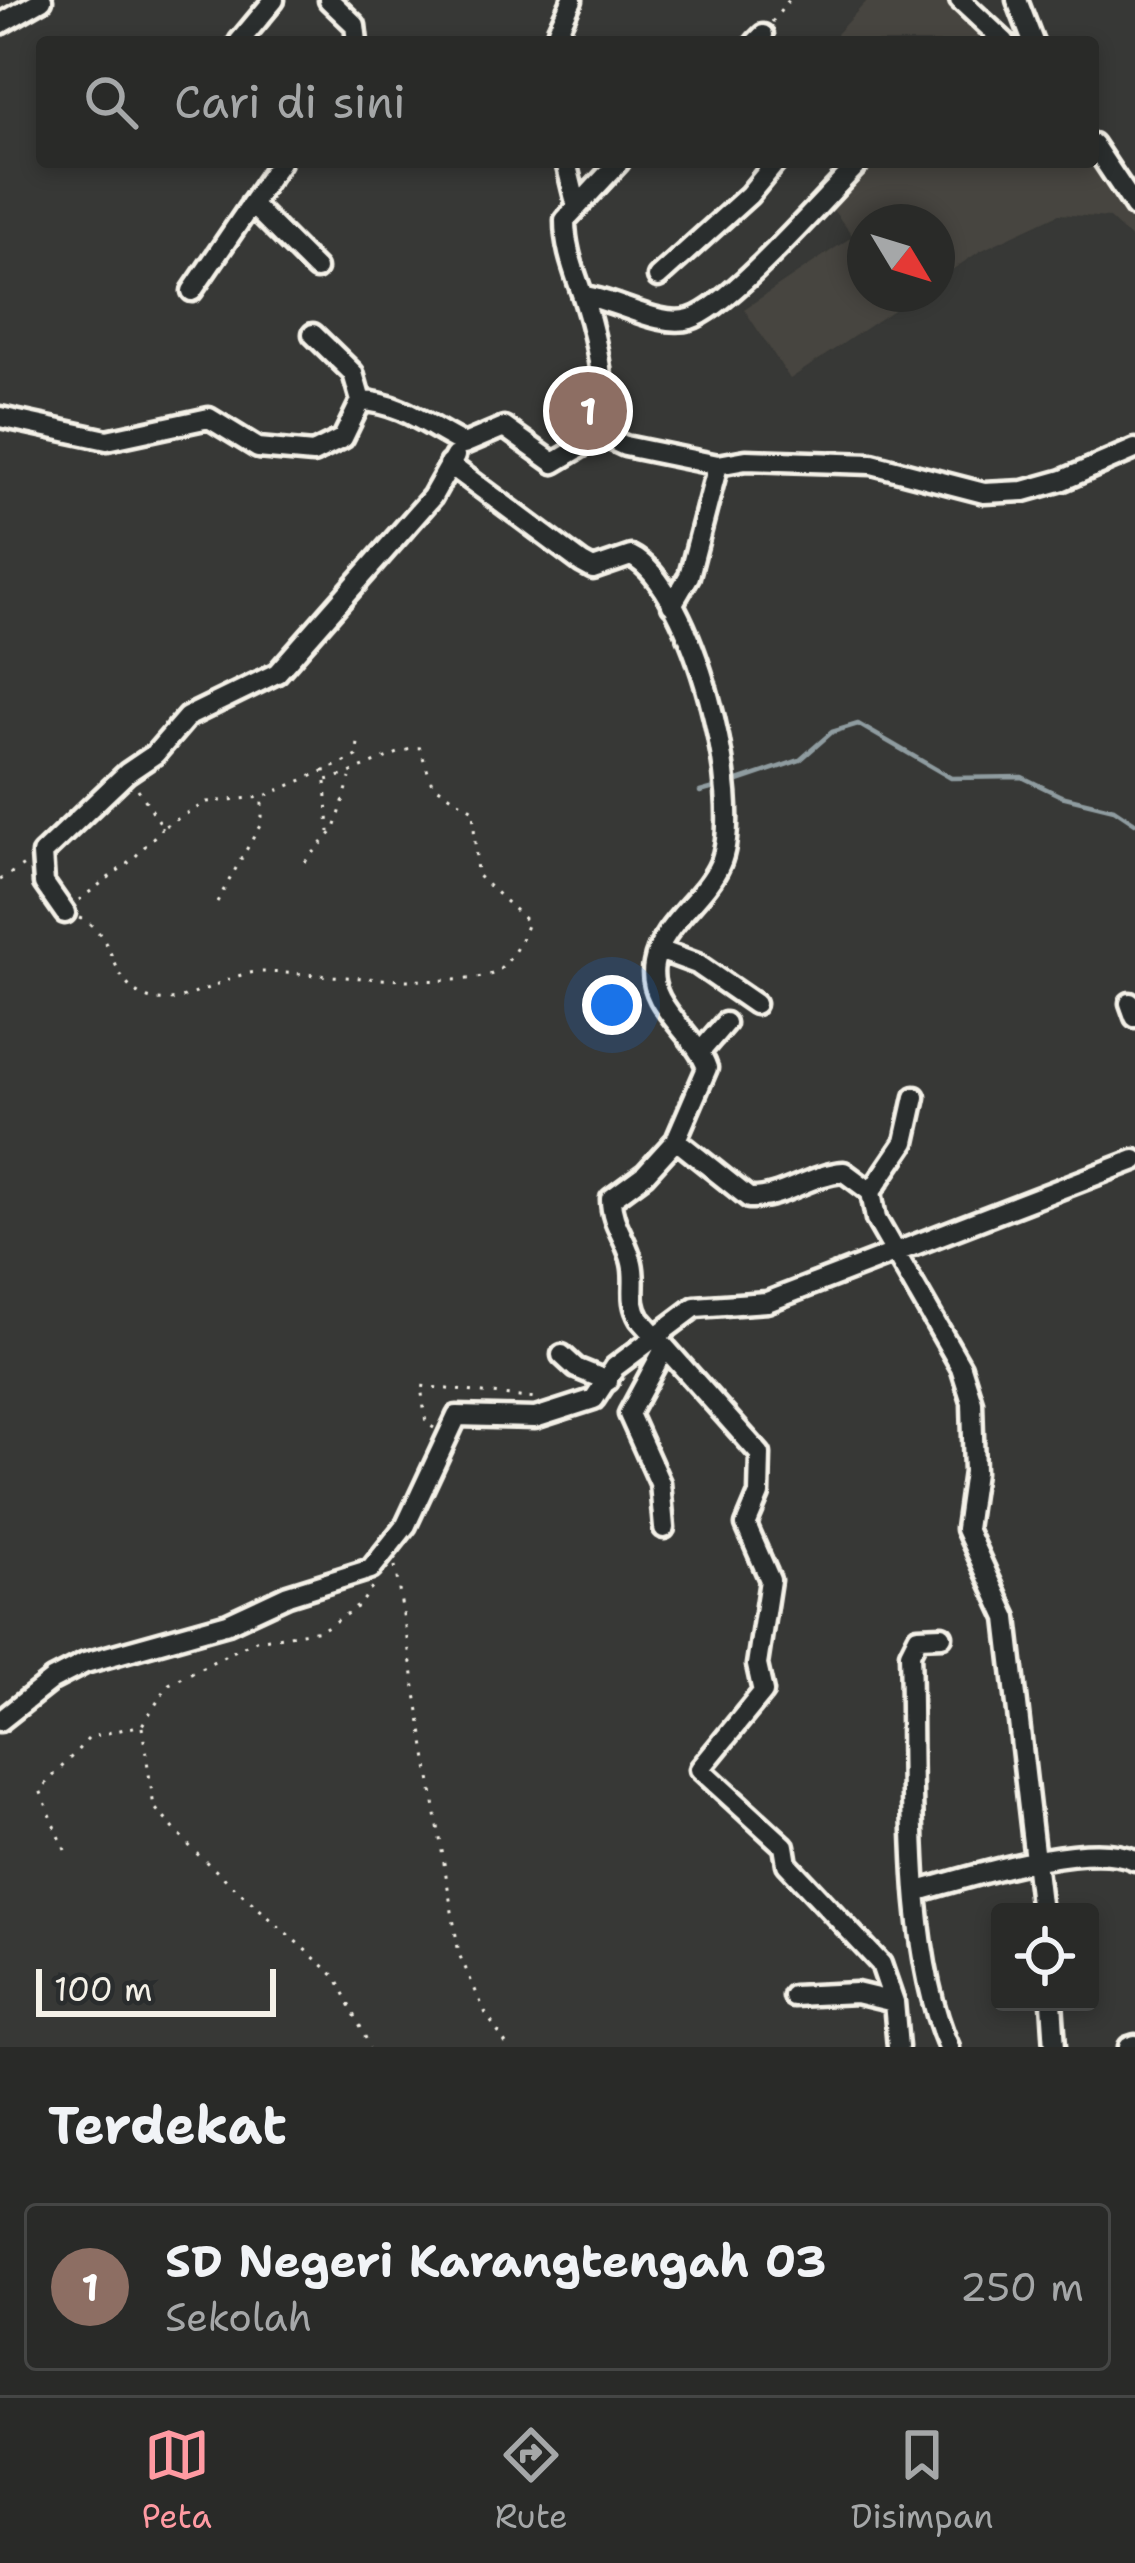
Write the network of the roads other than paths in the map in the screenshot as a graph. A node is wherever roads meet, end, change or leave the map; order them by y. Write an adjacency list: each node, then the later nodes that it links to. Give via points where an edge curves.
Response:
1 (42, 0): 7 (street)
2 (274, 0): 8 (street)
3 (329, 0): 9 (street)
4 (572, 0): 10 (street)
5 (960, 0): 11 (street)
6 (1017, 0): 12 (street)
7 (0, 24)
8 (244, 36)
9 (356, 36)
10 (560, 36)
11 (999, 36)
12 (1031, 36)
13 (1099, 153): 21 (street)
14 (276, 168): 20 (street)
15 (567, 168): 19 (street)
16 (613, 168): 19 (street)
17 (771, 168): 23 (street)
18 (854, 168): 25 (street, via 690,319)
19 (576, 203): 25 (street, via 565,242)
20 (251, 204): 22 (street); 24 (street)
21 (1135, 207)
22 (316, 269)
23 (658, 277)
24 (192, 291)
25 (583, 296): 29 (street, via 606,391)
26 (313, 334): 27 (street, via 353,374)
27 (361, 401): 28 (street, via 343,438 313,453 258,448 209,418 107,440); 30 (street, via 413,415)
28 (0, 417)
29 (602, 435): 30 (street, via 554,464 504,428); 33 (street)
30 (464, 444): 32 (street)
31 (1135, 449): 33 (street, via 1063,480 997,494 872,464)
32 (449, 464): 34 (street, via 593,569 632,556 645,563); 35 (street, via 432,497 277,673 187,717 42,854 44,883)
33 (718, 465): 34 (street, via 689,576)
34 (672, 605): 36 (street, via 727,781 720,865)
35 (65, 913)
36 (659, 950): 37 (street, via 697,964); 39 (street, via 654,982 662,1003)
37 (755, 1004)
38 (725, 1023): 39 (street)
39 (701, 1051): 41 (street, via 707,1068)
40 (915, 1097): 43 (street, via 905,1142)
41 (676, 1140): 43 (street, via 749,1198 844,1172); 45 (street, via 611,1198 633,1265 631,1304)
42 (1135, 1160): 44 (street)
43 (871, 1192): 44 (street, via 876,1219)
44 (898, 1255): 45 (street, via 766,1302 694,1307); 51 (street, via 962,1367 972,1402 966,1529 1007,1618)
45 (657, 1344): 47 (street, via 615,1367); 48 (street, via 629,1414 660,1483); 56 (street, via 760,1454 759,1494 746,1525 770,1580 757,1665 763,1692 700,1769 784,1846 787,1864 880,1964)
46 (562, 1354): 47 (street)
47 (608, 1381): 50 (street, via 593,1399 535,1418 457,1415 406,1525 370,1569 227,1623 85,1663)
48 (664, 1528)
49 (942, 1636): 53 (street, via 917,1637 910,1653)
50 (0, 1721)
51 (1037, 1859): 52 (street); 53 (street); 54 (street)
52 (1135, 1860)
53 (919, 1891): 59 (street, via 933,2012)
54 (1040, 1903)
55 (793, 1996): 56 (street)
56 (894, 2002): 58 (street)
57 (1052, 2011): 60 (street)
58 (898, 2047)
59 (949, 2047)
60 (1054, 2047)

